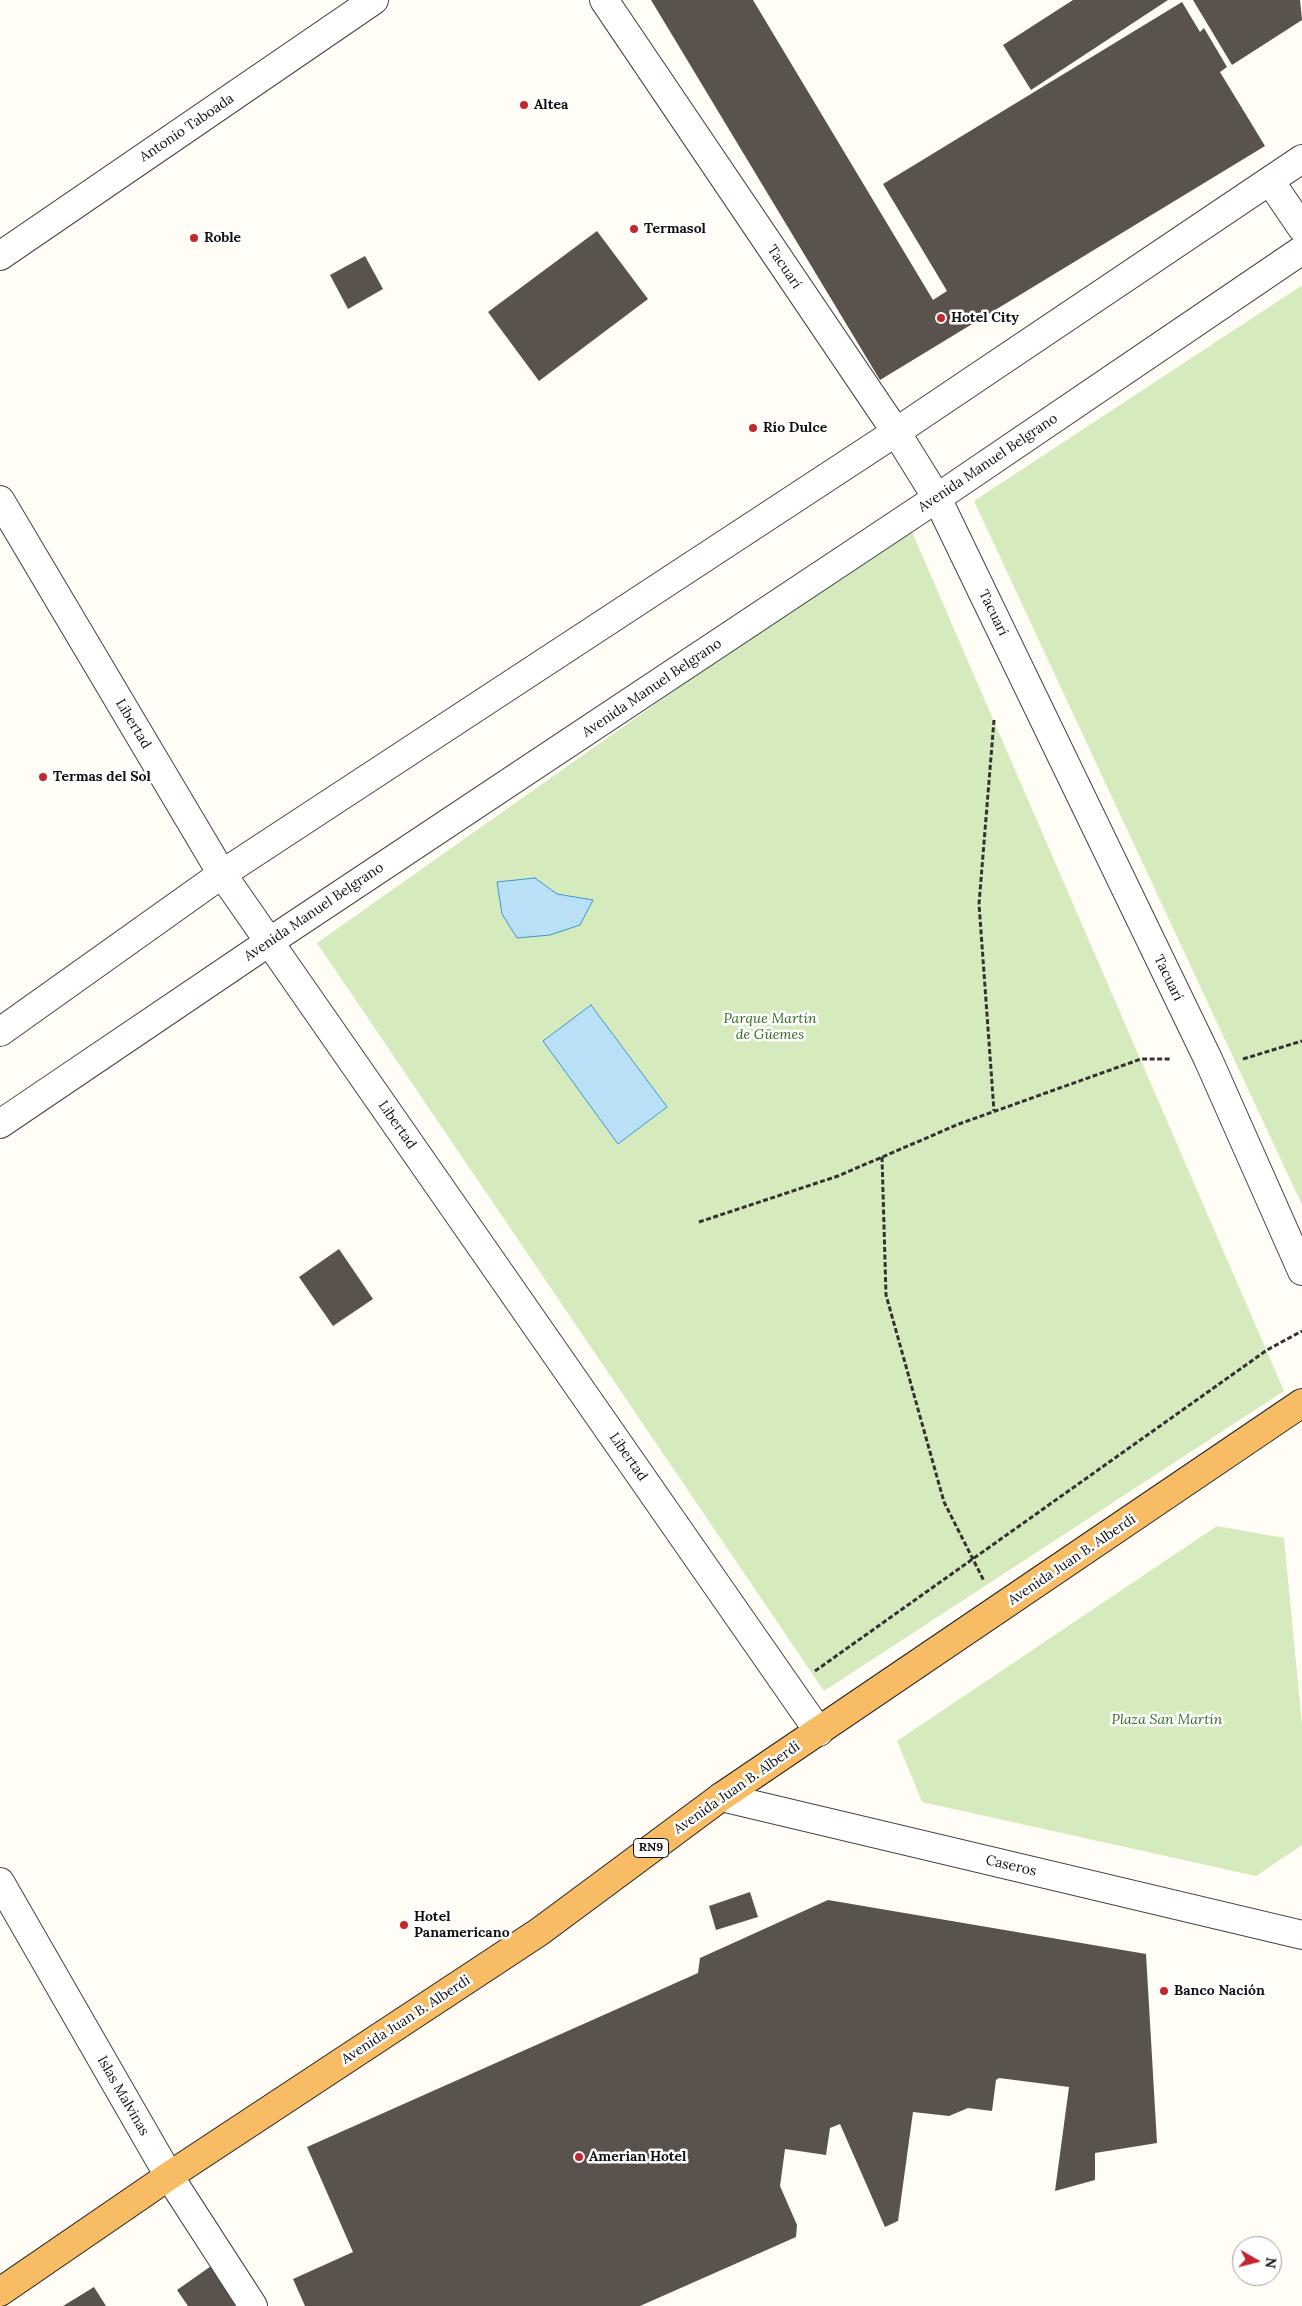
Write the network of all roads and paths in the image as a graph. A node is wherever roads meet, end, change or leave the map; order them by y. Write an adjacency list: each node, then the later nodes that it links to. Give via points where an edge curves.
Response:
1 (374, 0): 7 (street, Antonio Taboada)
2 (604, 0): 8 (street, Tacuarí)
3 (1302, 159): 4 (street)
4 (1270, 180): 5 (street); 8 (street)
5 (1302, 228)
6 (1302, 250): 9 (street, Avenida Manuel Belgrano)
7 (0, 256)
8 (896, 432): 9 (street, Tacuarí); 12 (street)
9 (937, 498): 13 (street, Avenida Manuel Belgrano); 16 (street, Tacuarí)
10 (0, 500): 12 (street, Libertad)
11 (994, 720): 17 (path, via 978,904)
12 (222, 874): 13 (street, Libertad); 14 (street)
13 (269, 942): 18 (street, Avenida Manuel Belgrano); 27 (street, Libertad)
14 (0, 1032)
15 (1302, 1041): 16 (path, via 1235,1061)
16 (1208, 1060): 17 (path, via 1141,1059); 21 (street, Tacuarí)
17 (994, 1111): 19 (path)
18 (0, 1124)
19 (882, 1157): 20 (path, via 838,1176); 24 (path, via 886,1295 944,1502)
20 (699, 1222)
21 (1302, 1270)
22 (1302, 1331): 24 (path, via 1267,1350)
23 (1302, 1403): 27 (highway, Avenida Juan B. Alberdi / RN9)
24 (972, 1558): 25 (path); 26 (path)
25 (986, 1585)
26 (812, 1673)
27 (819, 1732): 28 (highway, Avenida Juan B. Alberdi / RN9)
28 (721, 1797): 30 (street, Caseros); 31 (highway, Avenida Juan B. Alberdi / RN9, via 539,1932)
29 (0, 1882): 31 (street, Islas Malvinas)
30 (1302, 1935)
31 (169, 2176): 32 (highway, Avenida Juan B. Alberdi / RN9); 33 (street, Islas Malvinas)
32 (0, 2292)
33 (253, 2306)

